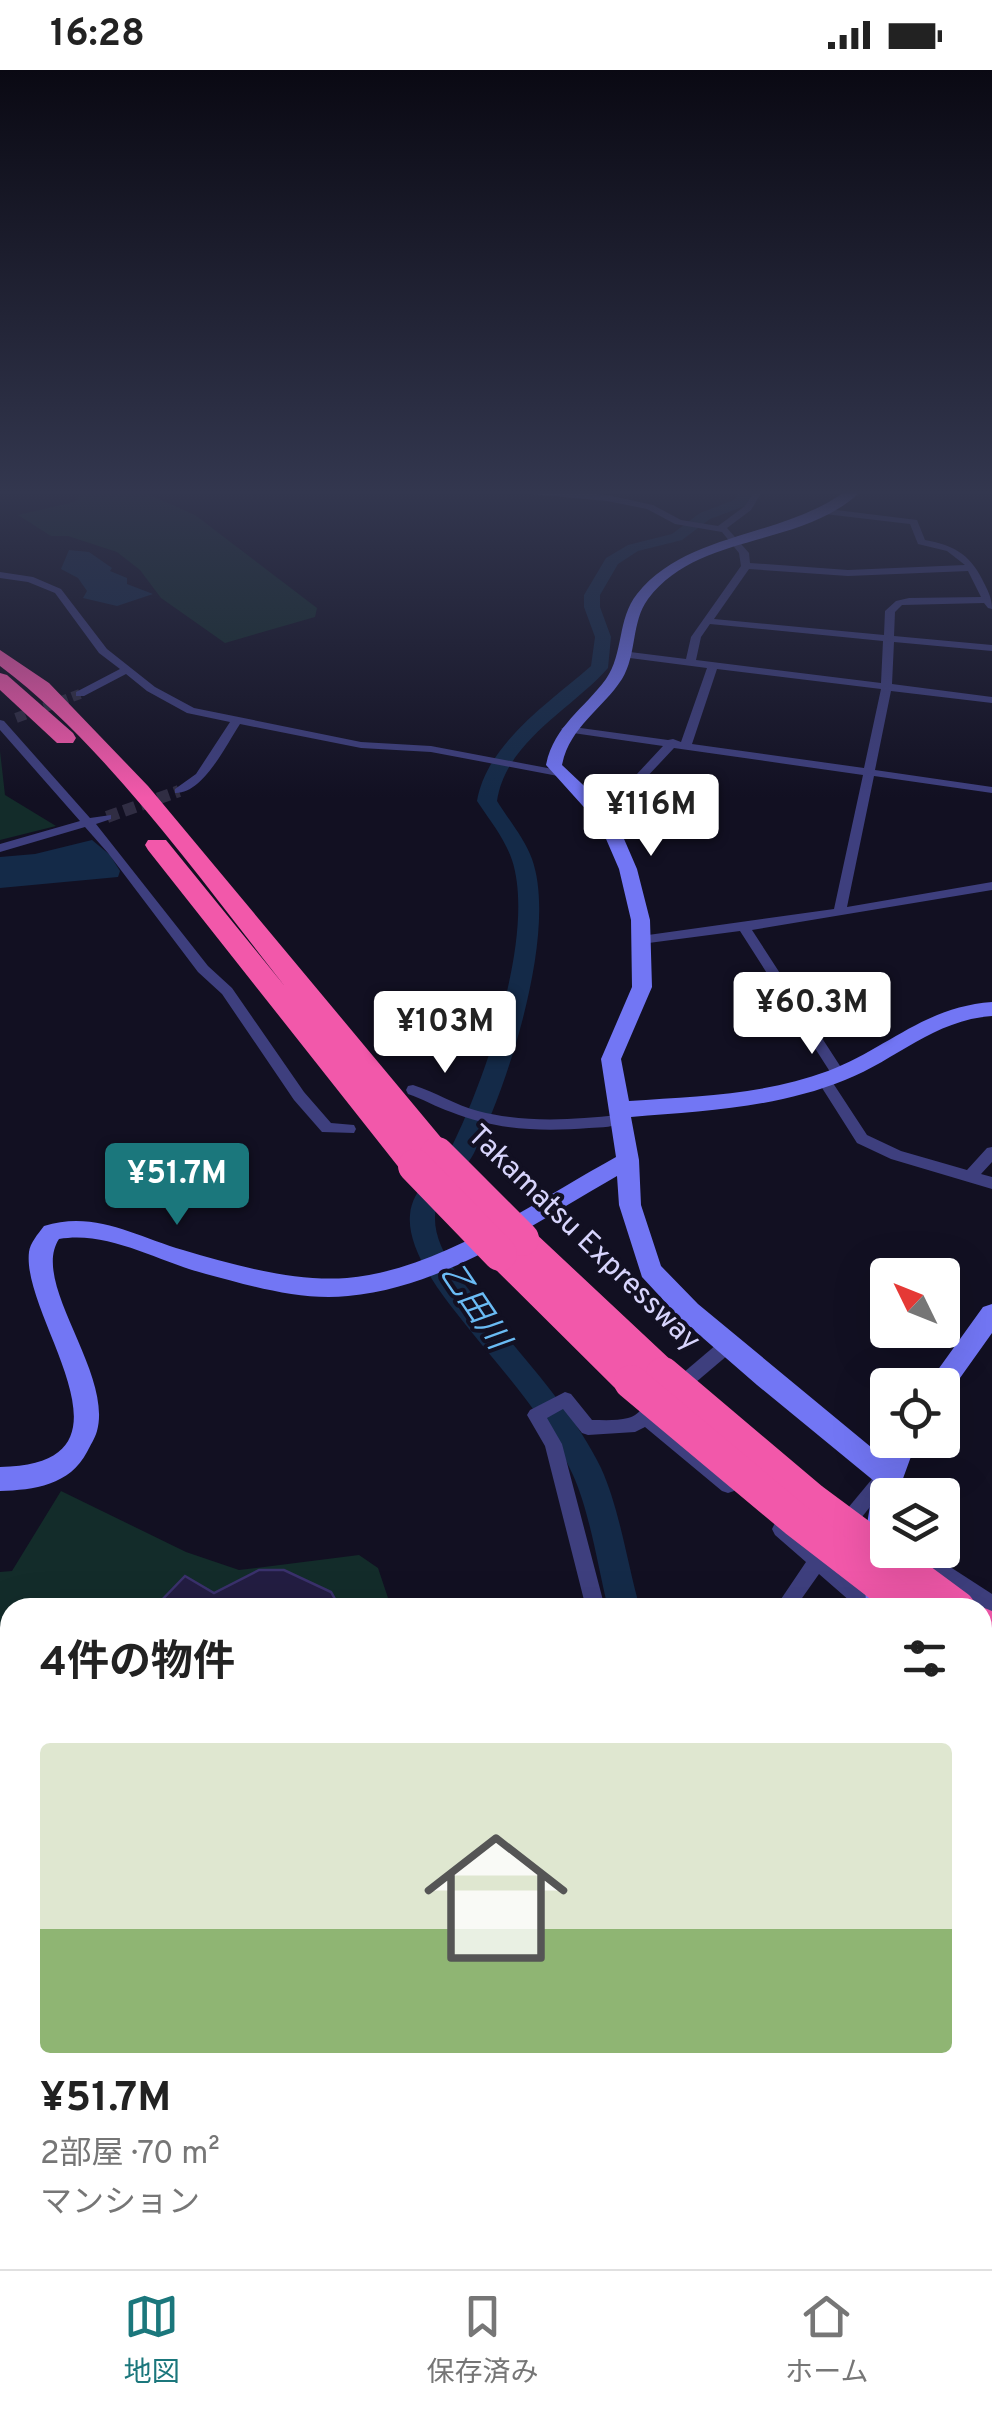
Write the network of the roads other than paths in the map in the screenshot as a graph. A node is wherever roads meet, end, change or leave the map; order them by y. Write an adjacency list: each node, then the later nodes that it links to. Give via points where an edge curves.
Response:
1 (58, 593): 12 (street, via 87,635)
2 (647, 593): 8 (street, via 627,626)
3 (728, 593): 5 (street)
4 (990, 604): 6 (street, via 898,604 890,612)
5 (708, 621): 6 (street); 10 (street)
6 (887, 640): 7 (street); 14 (street)
7 (992, 648)
8 (622, 654): 10 (street); 20 (street, via 607,688)
9 (0, 656): 40 (highway, Takamatsu Expressway, via 42,687 140,791)
10 (692, 661): 11 (street)
11 (713, 664): 14 (street); 21 (street)
12 (126, 670): 15 (street); 18 (street, via 177,705)
13 (0, 679): 40 (highway, Takamatsu Expressway, via 121,798)
14 (886, 684): 16 (street); 23 (street)
15 (80, 694)
16 (992, 700)
17 (16, 718): 19 (street)
18 (238, 720): 22 (street); 25 (street, via 200,776)
19 (0, 723): 28 (street)
20 (566, 728): 21 (street); 22 (street, via 555,750)
21 (679, 743): 23 (street); 26 (street, via 626,793 597,789)
22 (558, 773): 26 (street)
23 (867, 775): 24 (street); 31 (street)
24 (992, 790)
25 (179, 791)
26 (596, 806): 33 (street, via 627,862)
27 (107, 817): 28 (street)
28 (85, 822): 29 (street); 38 (street, via 248,1018 298,1096 327,1128)
29 (0, 848)
30 (992, 886): 31 (street)
31 (840, 912): 32 (street)
32 (744, 927): 33 (street); 35 (street)
33 (642, 940): 37 (street, via 640,993 611,1059)
34 (992, 1009): 35 (street, via 944,1015)
35 (832, 1077): 37 (street, via 766,1099); 42 (street, via 862,1140)
36 (414, 1090): 37 (street, via 454,1109 496,1118 566,1126)
37 (617, 1115): 41 (street)
38 (348, 1129)
39 (992, 1152): 42 (street)
40 (426, 1160): 49 (highway, Takamatsu Expressway, bridge)
41 (628, 1160): 44 (street, via 429,1267 347,1287 182,1259 85,1228 45,1234 20,1257); 47 (street, via 632,1216 650,1270)
42 (971, 1175): 43 (street)
43 (992, 1183)
44 (14, 1273)
45 (26, 1308): 54 (street, via 73,1387 84,1432 65,1464)
46 (990, 1324): 48 (street)
47 (729, 1344): 50 (street); 52 (street)
48 (955, 1368)
49 (647, 1378): 64 (highway, Takamatsu Expressway, bridge, via 796,1520); 65 (highway, Takamatsu Expressway, bridge)
50 (645, 1416): 57 (street); 60 (street, via 634,1425 588,1428 565,1399 536,1415 553,1444)
51 (895, 1458): 52 (street)
52 (886, 1475): 53 (street); 55 (street)
53 (886, 1478)
54 (0, 1480)
55 (852, 1515): 56 (street); 57 (street)
56 (870, 1526)
57 (818, 1560): 61 (street); 62 (street)
58 (882, 1568): 63 (street)
59 (936, 1568): 66 (street)
60 (593, 1598)
61 (791, 1598)
62 (861, 1598)
63 (880, 1598)
64 (897, 1598)
65 (944, 1598)
66 (983, 1598)

